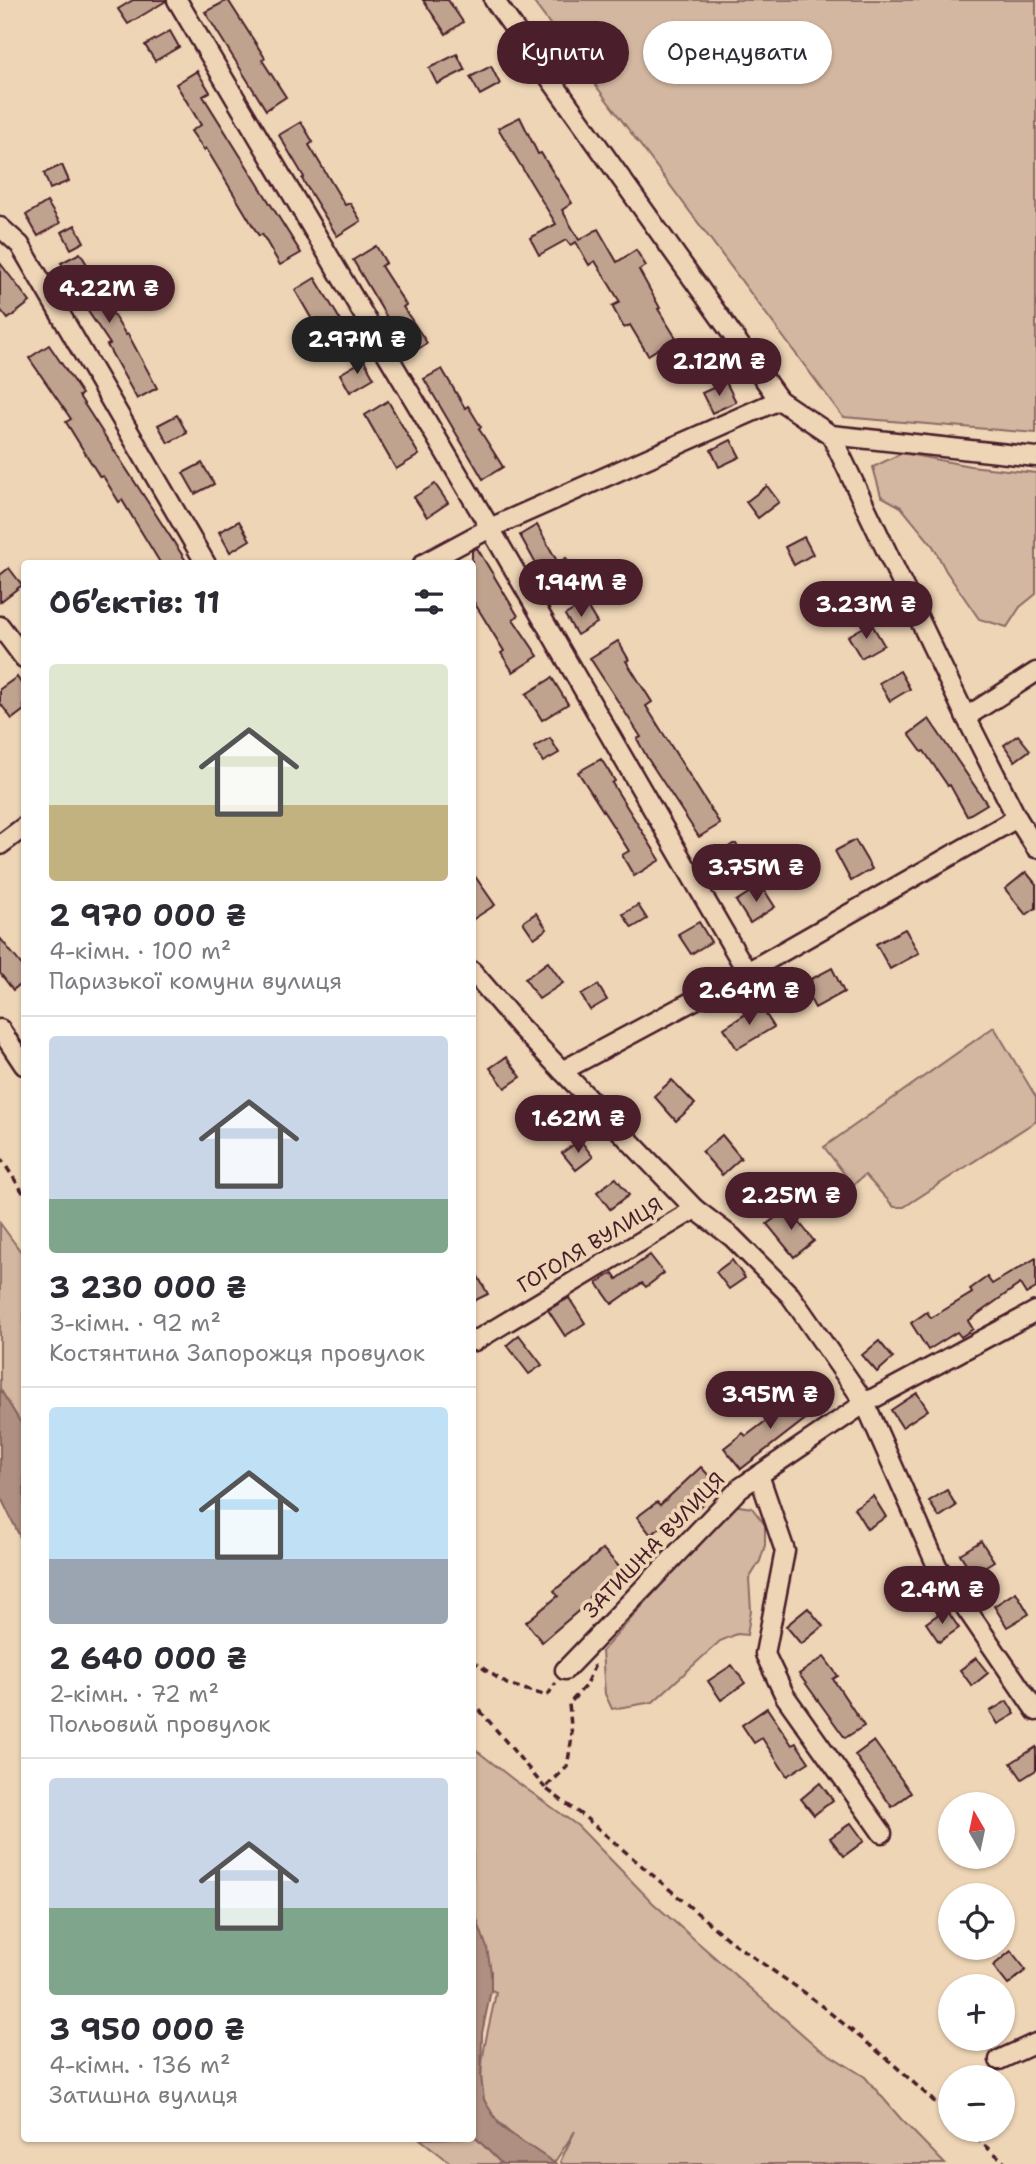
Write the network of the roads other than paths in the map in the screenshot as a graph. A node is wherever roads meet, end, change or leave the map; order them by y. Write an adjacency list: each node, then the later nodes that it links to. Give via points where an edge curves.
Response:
1 (177, 0): 7 (street)
2 (494, 0): 4 (street)
3 (0, 227): 8 (street, via 20,245)
4 (779, 400): 5 (street); 7 (street)
5 (831, 435): 6 (street); 13 (street)
6 (1036, 457)
7 (490, 528): 9 (street); 18 (street)
8 (204, 560)
9 (430, 560)
10 (0, 626): 11 (street)
11 (21, 655)
12 (1036, 672): 13 (street)
13 (966, 717): 14 (street)
14 (1017, 818): 17 (street); 18 (street)
15 (21, 829): 16 (street)
16 (0, 845)
17 (1036, 848)
18 (747, 972): 22 (street)
19 (476, 976): 22 (street)
20 (0, 1029): 21 (street)
21 (21, 1060)
22 (562, 1071): 23 (street)
23 (695, 1209): 25 (street, ГОГОЛЯ ВУЛИЦЯ); 26 (street, via 732,1237 790,1295)
24 (1036, 1311): 26 (street, ЗАТИШНА ВУЛИЦЯ)
25 (476, 1340)
26 (865, 1403): 27 (street, ЗАТИШНА ВУЛИЦЯ); 29 (street, via 937,1566)
27 (759, 1475): 28 (street, ЗАТИШНА ВУЛИЦЯ, via 740,1488); 30 (street, via 785,1551 765,1654 785,1696)
28 (565, 1670)
29 (1036, 1711)
30 (883, 1833)
31 (1036, 2043): 32 (street)
32 (999, 2060)

